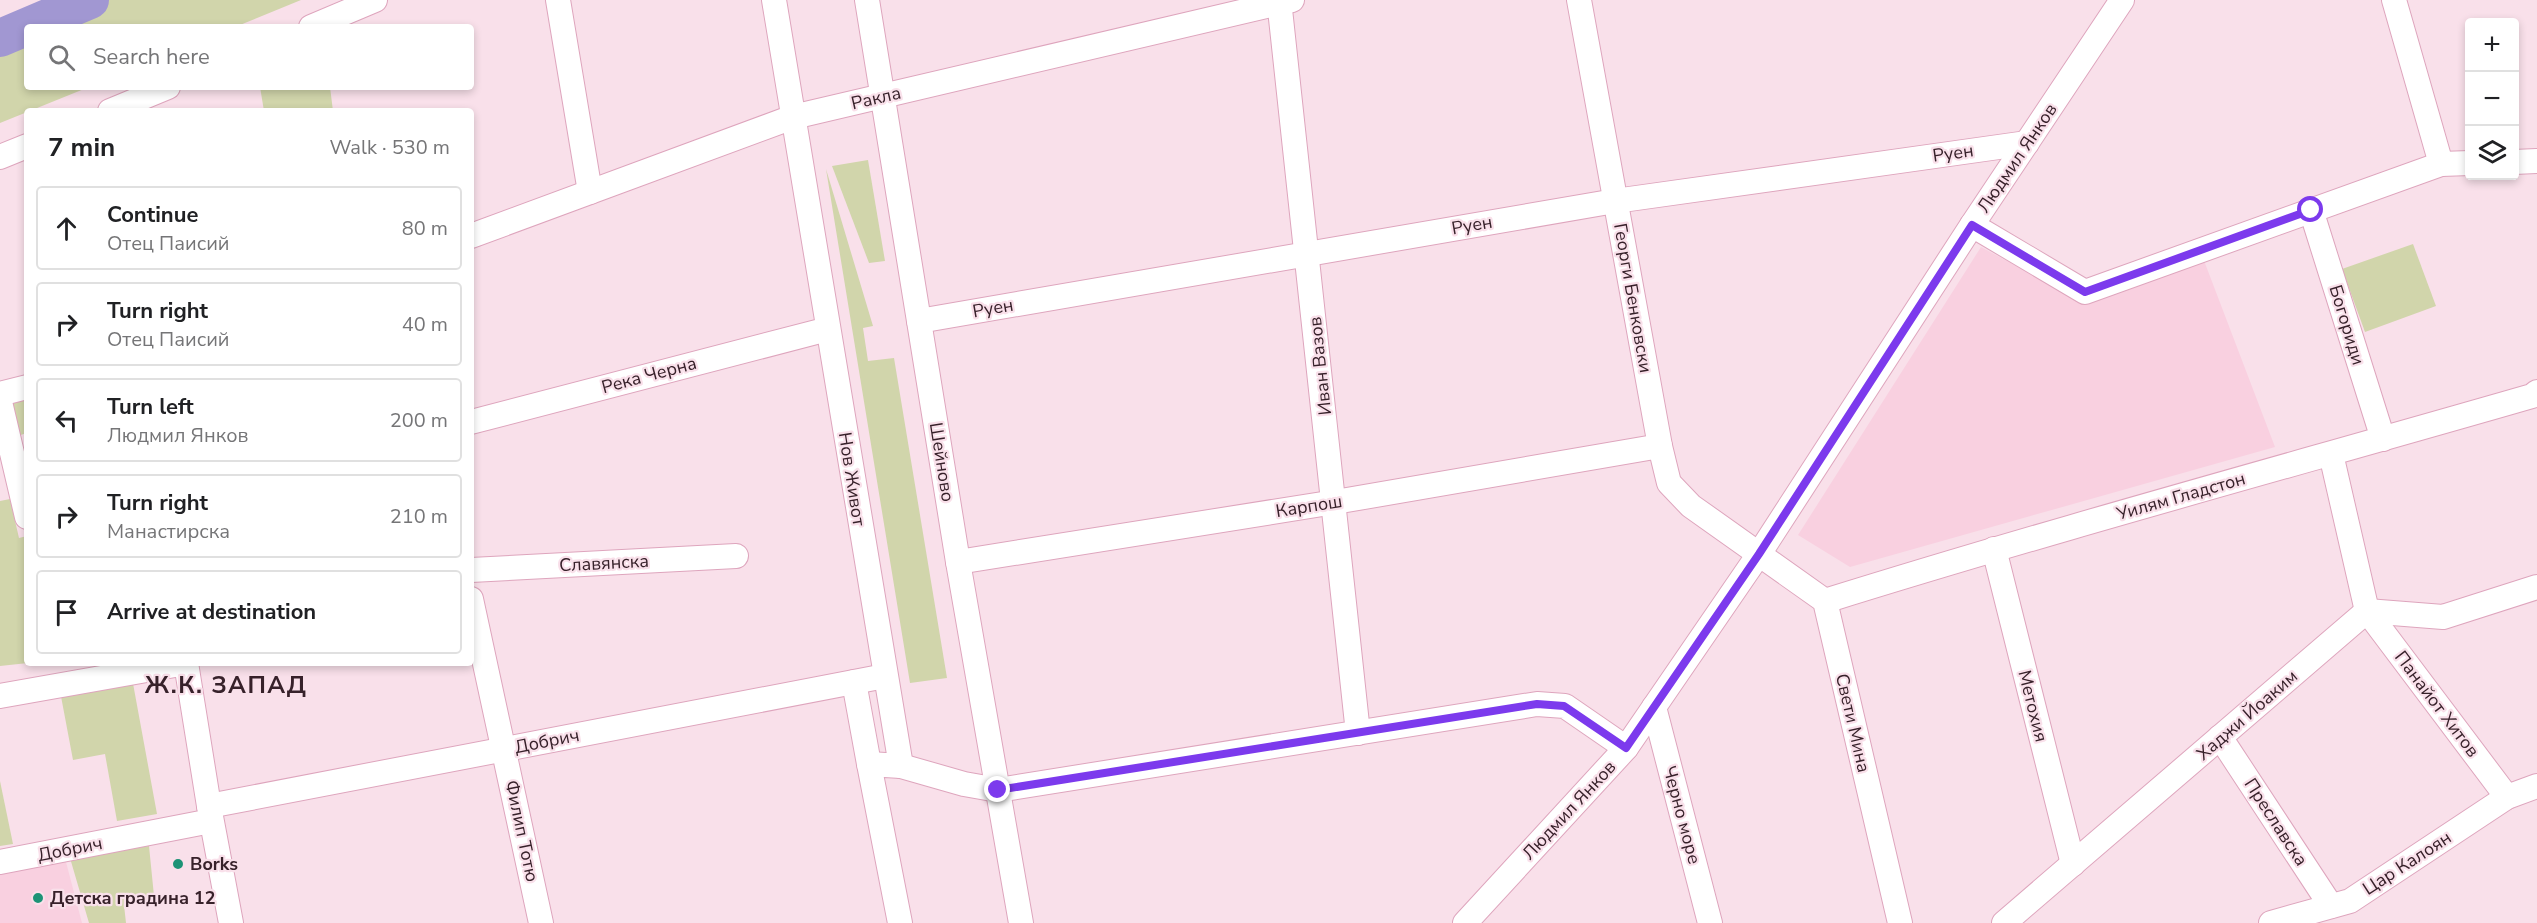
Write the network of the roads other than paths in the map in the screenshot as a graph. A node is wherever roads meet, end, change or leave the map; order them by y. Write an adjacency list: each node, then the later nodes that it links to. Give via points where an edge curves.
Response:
1 (375, 0): 9 (street)
2 (558, 0): 21 (street)
3 (774, 0): 13 (street, Нов Живот)
4 (867, 0): 11 (street, Шейново)
5 (1579, 0): 22 (street, Георги Бенковски)
6 (2122, 0): 14 (street, Людмил Янков)
7 (2394, 0): 20 (street)
8 (1284, 1): 11 (street, Ракла); 26 (street, Иван Вазов)
9 (318, 24)
10 (161, 90): 12 (street)
11 (883, 96): 13 (street, Ракла); 27 (street, Шейново)
12 (118, 108)
13 (793, 117): 21 (street, Ракла); 28 (street, Нов Живот)
14 (2027, 142): 22 (street, Руен); 24 (street, Людмил Янков)
15 (24, 147): 16 (street)
16 (0, 157)
17 (2537, 161): 18 (street)
18 (2519, 162)
19 (2465, 163): 20 (street)
20 (2441, 164): 23 (street)
21 (590, 192): 25 (street, Ракла)
22 (1615, 201): 26 (street, Руен); 36 (street, Георги Бенковски)
23 (2311, 210): 24 (street, via 2085,292); 34 (street, Богориди)
24 (1972, 225): 41 (street, Людмил Янков)
25 (474, 235)
26 (1308, 254): 27 (street, Руен); 39 (street, Иван Вазов)
27 (919, 321): 43 (street, Шейново)
28 (828, 329): 33 (street, Река Черна); 51 (street, Нов Живот)
29 (24, 388): 31 (street)
30 (2537, 392): 34 (street, Уилям Гладстон)
31 (0, 394)
32 (0, 402): 35 (street)
33 (474, 421)
34 (2383, 439): 37 (street, Уилям Гладстон)
35 (19, 440): 38 (street)
36 (1660, 446): 39 (street, Карпош); 41 (street, Георги Бенковски, via 1670,483 1691,506)
37 (2331, 454): 40 (street, Уилям Гладстон); 47 (street)
38 (24, 488)
39 (1335, 502): 43 (street, Карпош); 55 (street, Иван Вазов)
40 (1994, 549): 46 (street, Уилям Гладстон); 66 (street, Метохия)
41 (1759, 554): 46 (street); 54 (street, Людмил Янков)
42 (736, 556): 44 (street, Славянска)
43 (958, 562): 62 (street, Шейново)
44 (474, 570)
45 (2537, 587): 47 (street, via 2443,617)
46 (1825, 601): 74 (street, Свети Мина)
47 (2367, 611): 56 (street, Хаджи Йоаким); 63 (street, Панайот Хитов)
48 (474, 612): 58 (street, Филип Тотю)
49 (169, 666): 53 (street)
50 (186, 666): 64 (street)
51 (885, 676): 52 (street, Добрич); 60 (street, Нов Живот)
52 (854, 682): 58 (street, Добрич); 59 (street)
53 (0, 696)
54 (1654, 707): 57 (street, Людмил Янков); 73 (street, Черно море)
55 (1358, 733): 57 (street, via 1537,704 1564,706); 62 (street)
56 (2220, 737): 66 (street, Хаджи Йоаким); 67 (street, Преславска)
57 (1626, 748): 72 (street, Людмил Янков)
58 (505, 749): 64 (street, Добрич); 69 (street, Филип Тотю)
59 (869, 764): 60 (street); 70 (street)
60 (901, 766): 62 (street)
61 (2537, 786): 63 (street, Цар Калоян)
62 (998, 790): 71 (street, Шейново)
63 (2507, 797): 67 (street, Цар Калоян, via 2350,901)
64 (210, 814): 65 (street, Добрич); 68 (street)
65 (0, 862)
66 (2073, 864): 75 (street, Хаджи Йоаким)
67 (2331, 906): 76 (street, Цар Калоян)
68 (231, 923)
69 (541, 923)
70 (900, 923)
71 (1020, 923)
72 (1465, 923)
73 (1710, 923)
74 (1900, 923)
75 (2004, 923)
76 (2271, 923)

